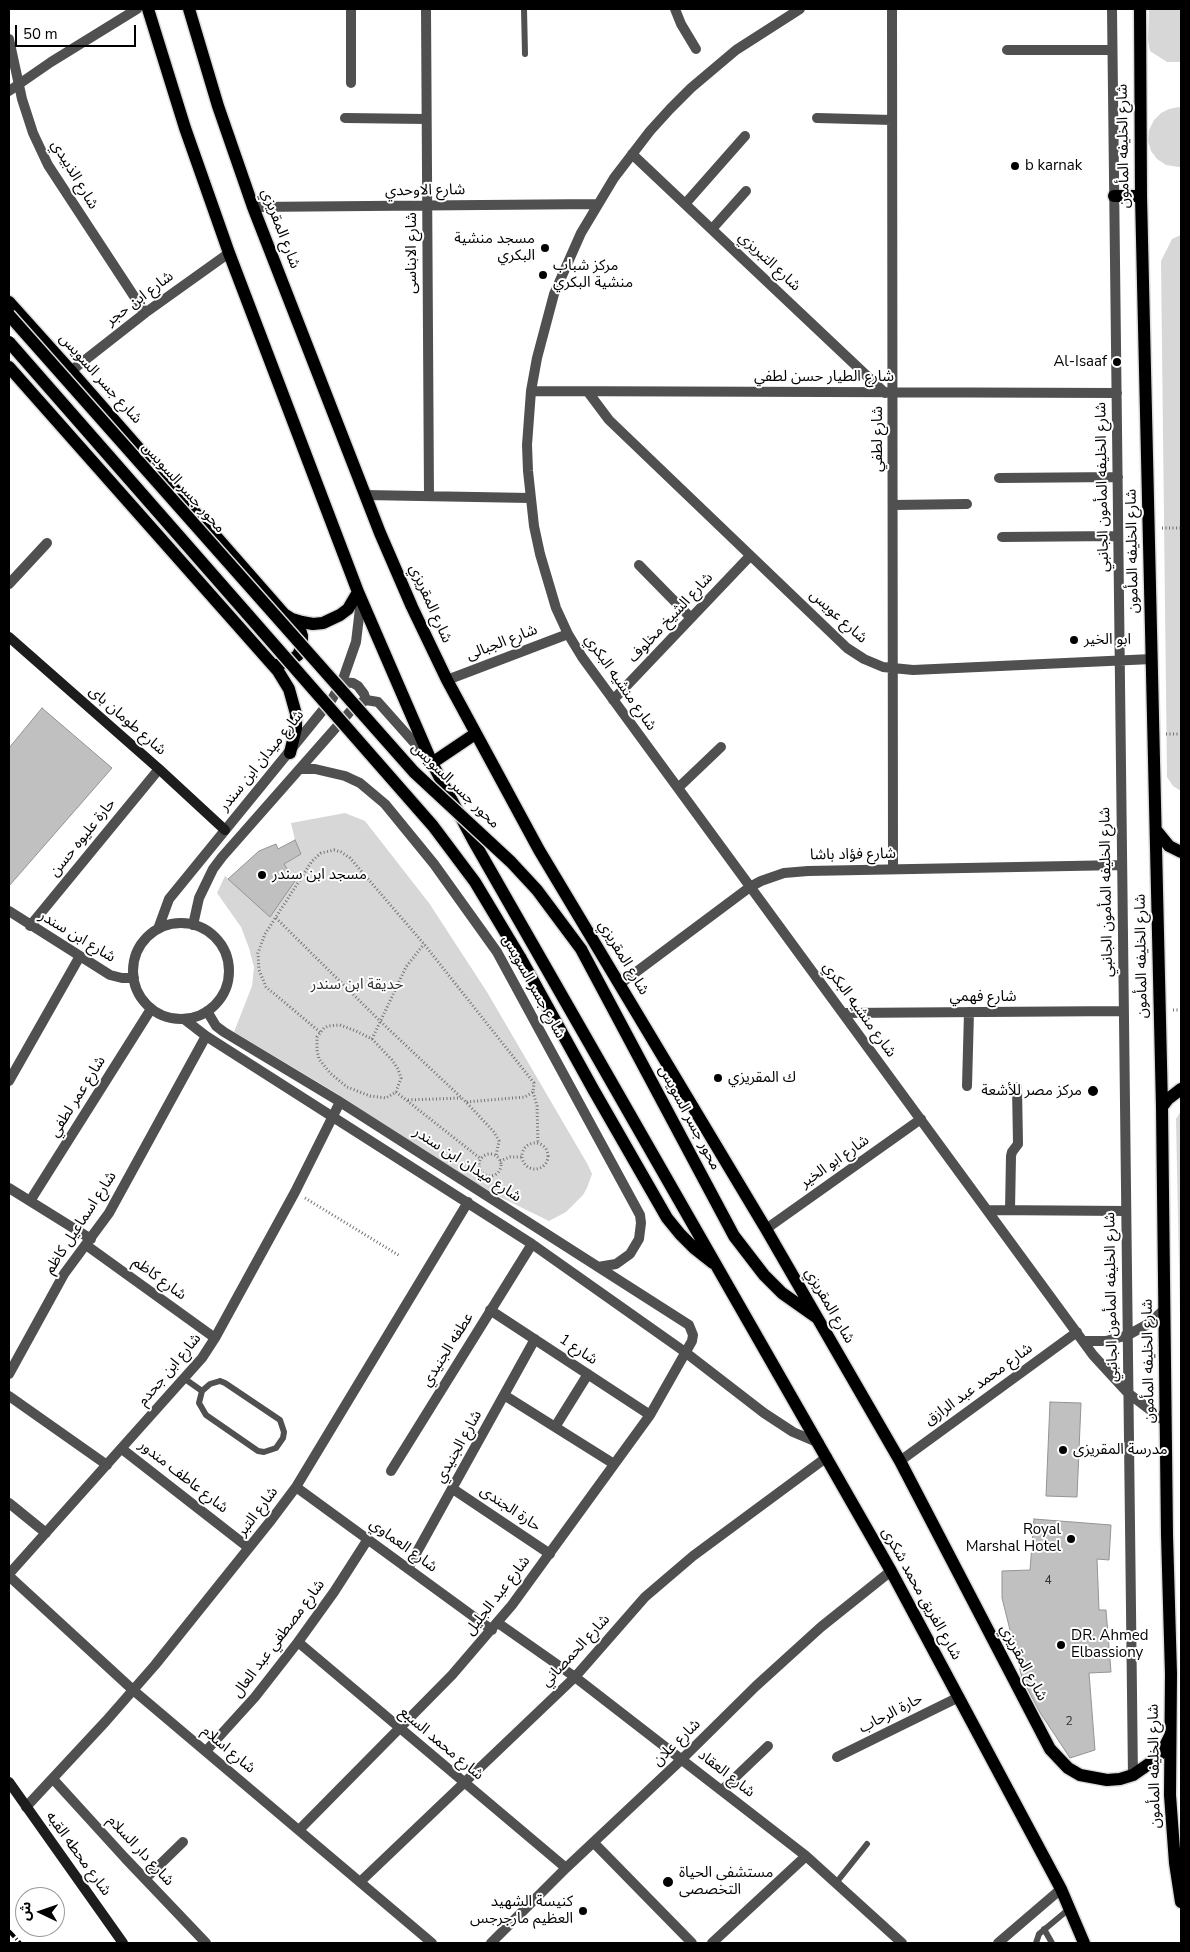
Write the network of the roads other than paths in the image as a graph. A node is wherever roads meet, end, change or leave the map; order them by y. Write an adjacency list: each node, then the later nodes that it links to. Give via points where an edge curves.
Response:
1 (137, 9): 18 (street)
2 (148, 9): 34 (main road)
3 (189, 9): 32 (main road, شارع المقريزي)
4 (351, 9): 17 (street)
5 (426, 9): 22 (street, شارع الابناسى)
6 (524, 9): 16 (lane)
7 (675, 9): 13 (street)
8 (800, 9): 25 (street, شارع منشيه البكري, via 760,33 713,68 670,109)
9 (892, 9): 23 (street, شارع لطفي)
10 (1112, 9): 15 (street, شارع الخليفه المأمون الجانبي)
11 (1140, 9): 28 (main road, شارع الخليفه المأمون)
12 (9, 39): 18 (street, شارع الذبيدي)
13 (696, 49)
14 (1007, 50): 15 (street)
15 (1112, 50): 27 (street, شارع الخليفه المأمون الجانبي)
16 (525, 54)
17 (351, 83)
18 (18, 84): 19 (street); 36 (street, شارع الذبيدي, via 27,116 48,165)
19 (9, 91)
20 (345, 118): 22 (street)
21 (817, 118): 23 (street)
22 (426, 119): 31 (street, شارع الابناسى)
23 (892, 120): 43 (street, شارع لطفي)
24 (745, 136): 30 (street)
25 (632, 154): 29 (street, شارع منشيه البكري); 30 (street, شارع التبريزي)
26 (746, 191): 33 (street)
27 (1114, 196): 28 (main road); 44 (street, شارع الخليفه المأمون الجانبي)
28 (1141, 196): 63 (main road, شارع الخليفه المأمون)
29 (597, 204): 31 (street, شارع الاوحدي); 41 (street, شارع منشيه البكري, via 554,294 536,358)
30 (685, 204): 33 (street, شارع التبريزي)
31 (427, 206): 32 (street, شارع الاوحدي); 48 (street, شارع الابناسى)
32 (253, 207): 47 (main road, شارع المقريزي)
33 (712, 230): 43 (street, شارع التبريزي)
34 (228, 253): 36 (street, شارع ابن حجر); 58 (main road)
35 (9, 302): 40 (main road, شارع جسر السويس)
36 (145, 313): 40 (street, شارع ابن حجر)
37 (9, 315): 119 (main road, محور جسر السويس, bridge, via 408,766 537,890 581,949 734,1236 764,1275)
38 (9, 342): 115 (main road, bridge, via 433,826 475,882 520,957 667,1218 694,1248)
39 (9, 367): 65 (main road)
40 (71, 371): 60 (main road, شارع جسر السويس, via 284,614)
41 (531, 392): 42 (street, شارع الطيار حسن لطفي); 49 (street, شارع منشيه البكري, via 527,445)
42 (588, 392): 43 (street, شارع الطيار حسن لطفي); 55 (street, شارع عويس, via 609,420)
43 (889, 393): 44 (street, شارع الطيار حسن لطفي); 50 (street, شارع لطفي)
44 (1116, 393): 45 (street, شارع الخليفه المأمون الجانبي)
45 (1118, 477): 46 (street); 52 (street, شارع الخليفه المأمون الجانبي)
46 (999, 478)
47 (365, 496): 48 (street); 67 (main road, شارع المقريزي)
48 (429, 496): 49 (street)
49 (530, 498): 61 (street, شارع منشيه البكري, via 548,581)
50 (893, 504): 51 (street); 66 (street, شارع لطفي)
51 (967, 504)
52 (1118, 536): 53 (street); 64 (street, شارع الخليفه المأمون الجانبي)
53 (1002, 537)
54 (47, 543): 57 (street)
55 (750, 556): 59 (street, شارع الشيخ مخلوف); 66 (street, شارع عويس, via 847,648 864,659)
56 (639, 565): 59 (street)
57 (9, 584)
58 (360, 596): 60 (main road, via 332,620 314,624); 68 (street, شارع ميدان ابن سندر, via 356,642); 74 (main road)
59 (691, 618): 70 (street, شارع الشيخ مخلوف)
60 (292, 619): 65 (main road, via 302,636 298,655 281,664)
61 (568, 634): 67 (street, شارع الجبالى); 70 (street, شارع منشيه البكري)
62 (9, 637): 75 (street, شارع طومان باى)
63 (1152, 660): 64 (street, شارع عويس); 79 (main road, شارع الخليفه المأمون)
64 (1120, 661): 66 (street, شارع عويس); 81 (street, شارع الخليفه المأمون الجانبي)
65 (271, 664): 73 (main road, via 284,680 293,702 296,728)
66 (893, 669): 82 (street, شارع لطفي)
67 (447, 680): 71 (main road, شارع المقريزي)
68 (342, 682): 69 (street, via 358,686); 73 (street, شارع ميدان ابن سندر)
69 (366, 700): 74 (street, via 383,706); 76 (street, شارع ميدان ابن سندر, via 355,706)
70 (613, 700): 77 (street, شارع منشيه البكري)
71 (475, 734): 74 (main road); 90 (main road, شارع المقريزي, via 539,850)
72 (722, 746): 77 (street)
73 (290, 753): 78 (street, شارع ميدان ابن سندر)
74 (432, 763): 115 (main road)
75 (159, 769): 78 (street, شارع طومان باى); 86 (street, حارة عليوه حسن)
76 (300, 769): 85 (street, شارع ميدان ابن سندر, via 222,857 198,898); 116 (street, شارع جسر السويس, via 345,776 386,804 497,952 640,1215 639,1240 630,1254 616,1264)
77 (678, 788): 83 (street, شارع منشيه البكري)
78 (225, 830): 87 (street, شارع ميدان ابن سندر, via 169,899)
79 (1156, 830): 80 (main road, via 1168,846); 103 (main road, شارع الخليفه المأمون)
80 (1181, 852)
81 (1122, 865): 82 (street, شارع فؤاد باشا); 93 (street, شارع الخليفه المأمون الجانبي)
82 (893, 869): 83 (street, شارع فؤاد باشا, via 796,871 772,876)
83 (750, 887): 90 (street, شارع فؤاد باشا); 95 (street, شارع منشيه البكري)
84 (9, 911): 86 (street, شارع ابن سندر)
85 (193, 925): 87 (street, via 175,924); 92 (street, via 214,937 222,946 228,963 228,982 224,993)
86 (30, 926): 88 (street, شارع ابن سندر)
87 (158, 929): 89 (street, via 136,955)
88 (80, 956): 89 (street, شارع ابن سندر, via 110,975); 98 (street)
89 (134, 978): 91 (street, via 137,990)
90 (620, 984): 112 (main road, شارع المقريزي)
91 (151, 1008): 96 (street, via 161,1015); 107 (street, شارع عمر لطفي)
92 (208, 1011): 96 (street); 102 (street, شارع ميدان ابن سندر, via 216,1026 224,1032)
93 (1124, 1011): 94 (street, شارع فهمي); 111 (street, شارع الخليفه المأمون الجانبي)
94 (969, 1012): 95 (street, شارع فهمي); 99 (street)
95 (843, 1013): 105 (street, شارع منشيه البكري)
96 (184, 1019): 97 (street, شارع ميدان ابن سندر)
97 (206, 1036): 104 (street, شارع ميدان ابن سندر); 113 (street, شارع اسماعيل كاظم, via 109,1213)
98 (9, 1081)
99 (967, 1086)
100 (1017, 1087): 110 (street, via 1018,1144 1011,1156)
101 (1181, 1089): 103 (main road)
102 (340, 1102): 104 (street, شارع ابن جحدم); 116 (street, شارع ميدان ابن سندر)
103 (1162, 1107): 117 (main road, شارع الخليفه المأمون)
104 (332, 1116): 108 (street, شارع ميدان ابن سندر); 122 (street, شارع ابن جحدم, via 295,1192)
105 (921, 1120): 109 (street, شارع منشيه البكري); 112 (street, شارع ابو الخير)
106 (9, 1188): 107 (street, شارع كاظم)
107 (30, 1201): 113 (street, شارع كاظم)
108 (468, 1202): 114 (street, شارع ميدان ابن سندر); 142 (street, شارع التبر)
109 (987, 1210): 110 (street); 120 (street, شارع منشيه البكري)
110 (1010, 1210): 111 (street)
111 (1126, 1211): 121 (street, شارع الخليفه المأمون الجانبي)
112 (766, 1230): 119 (main road, شارع المقريزي)
113 (89, 1242): 122 (street, شارع كاظم); 125 (street, شارع اسماعيل كاظم, via 64,1274)
114 (532, 1244): 118 (street, عطفه الجنيدي); 124 (street, شارع ميدان ابن سندر)
115 (717, 1266): 135 (main road, شارع الفريق محمد شكرى)
116 (598, 1268): 124 (street, شارع ميدان ابن سندر, via 689,1325 692,1341)
117 (1164, 1309): 121 (street); 133 (main road, شارع الخليفه المأمون)
118 (490, 1310): 123 (street, شارع 1); 141 (street, عطفه الجنيدي)
119 (818, 1319): 138 (main road, شارع المقريزي)
120 (1080, 1336): 121 (street, via 1106,1341); 129 (street, شارع منشيه البكري); 138 (street, شارع محمد عبد الرازق)
121 (1128, 1336): 129 (street, شارع الخليفه المأمون الجانبي)
122 (215, 1338): 127 (street, شارع ابن جحدم)
123 (535, 1339): 126 (street, شارع 1); 130 (street, شارع الجنيدي)
124 (685, 1352): 132 (street, شارع عبد الجليل); 135 (street, شارع ميدان ابن سندر, via 778,1423)
125 (9, 1374)
126 (588, 1374): 132 (street, شارع 1); 134 (street)
127 (185, 1379): 128 (lane); 136 (street, شارع ابن جحدم)
128 (202, 1391): 128 (lane, via 199,1403 206,1415 253,1448 264,1452 280,1443 284,1432 276,1416 225,1383 214,1382)
129 (1128, 1393): 133 (street, شارع منشيه البكري); 163 (street, شارع الخليفه المأمون الجانبي)
130 (504, 1395): 134 (street); 143 (street, شارع الجنيدي)
131 (9, 1396): 140 (street)
132 (650, 1415): 139 (street, شارع عبد الجليل)
133 (1166, 1422): 158 (main road, شارع الخليفه المأمون)
134 (555, 1427): 139 (street)
135 (819, 1443): 137 (main road, شارع الفريق محمد شكرى)
136 (122, 1449): 140 (street, شارع ابن جحدم); 147 (street, شارع عاطف مندور)
137 (826, 1457): 150 (main road, شارع الفريق محمد شكرى); 154 (street, شارع الحمصاني, via 693,1556 645,1597)
138 (900, 1461): 163 (main road, شارع المقريزي, via 1050,1749 1068,1768 1080,1775 1107,1780)
139 (614, 1464): 148 (street, شارع عبد الجليل)
140 (107, 1465): 145 (street, شارع ابن جحدم)
141 (390, 1471)
142 (296, 1487): 146 (street, شارع العماوي); 147 (street, شارع التبر)
143 (453, 1489): 148 (street, حارة الجندى); 149 (street, شارع الجنيدي)
144 (9, 1503): 145 (street)
145 (46, 1534): 151 (street, شارع ابن جحدم)
146 (368, 1539): 149 (street, شارع العماوي); 153 (street, شارع مصطفي عبد العال)
147 (249, 1548): 155 (street, شارع التبر)
148 (550, 1554): 152 (street, شارع عبد الجليل)
149 (408, 1568): 152 (street, شارع العماوي)
150 (891, 1571): 156 (main road, شارع الفريق محمد شكرى); 162 (street, شارع علان, via 821,1626)
151 (9, 1575): 155 (street, شارع اسلام)
152 (495, 1626): 154 (street, شارع العقاد); 157 (street, شارع عبد الجليل, via 452,1676)
153 (298, 1642): 157 (street, شارع محمد السبع); 160 (street, شارع مصطفي عبد العال, via 255,1697)
154 (575, 1677): 162 (street, شارع العقاد); 166 (street, شارع الحمصاني)
155 (133, 1690): 160 (street, شارع اسلام); 164 (street, شارع التبر)
156 (959, 1697): 161 (street, حارة الرحاب); 178 (main road, شارع الفريق محمد شكرى)
157 (400, 1728): 166 (street, شارع محمد السبع); 169 (street, شارع عبد الجليل)
158 (1170, 1736): 163 (main road, شارع المقريزي, via 1156,1759); 179 (main road, شارع الخليفه المأمون, via 1172,1825)
159 (768, 1746): 167 (street)
160 (206, 1751): 169 (street, شارع اسلام)
161 (837, 1758)
162 (682, 1759): 167 (street, شارع العقاد); 171 (street, شارع علان)
163 (1133, 1775)
164 (52, 1779): 168 (street, شارع التبر); 175 (street, شارع دار السلام)
165 (9, 1782): 168 (street, شارع محطه القبه)
166 (464, 1782): 174 (street, شارع محمد السبع); 176 (street, شارع الحمصاني)
167 (722, 1790): 173 (street, شارع العقاد)
168 (26, 1807): 182 (street, شارع محطه القبه)
169 (299, 1830): 176 (street, شارع اسلام)
170 (183, 1842): 175 (street)
171 (594, 1843): 174 (street, شارع علان); 186 (street)
172 (866, 1844): 177 (lane)
173 (806, 1856): 177 (street, شارع العقاد); 187 (street)
174 (566, 1868): 185 (street, شارع علان)
175 (145, 1879): 183 (street, شارع دار السلام)
176 (360, 1882): 184 (street, شارع اسلام)
177 (836, 1883): 188 (street, شارع العقاد)
178 (1061, 1889): 180 (main road, شارع الفريق محمد شكرى); 189 (street)
179 (1181, 1902)
180 (1069, 1909): 181 (lane); 192 (main road, شارع الفريق محمد شكرى)
181 (1044, 1929): 190 (lane); 191 (lane)
182 (123, 1943)
183 (206, 1943)
184 (432, 1943)
185 (491, 1943)
186 (692, 1943)
187 (712, 1943)
188 (902, 1943)
189 (998, 1943)
190 (1036, 1943)
191 (1052, 1943)
192 (1084, 1943)

